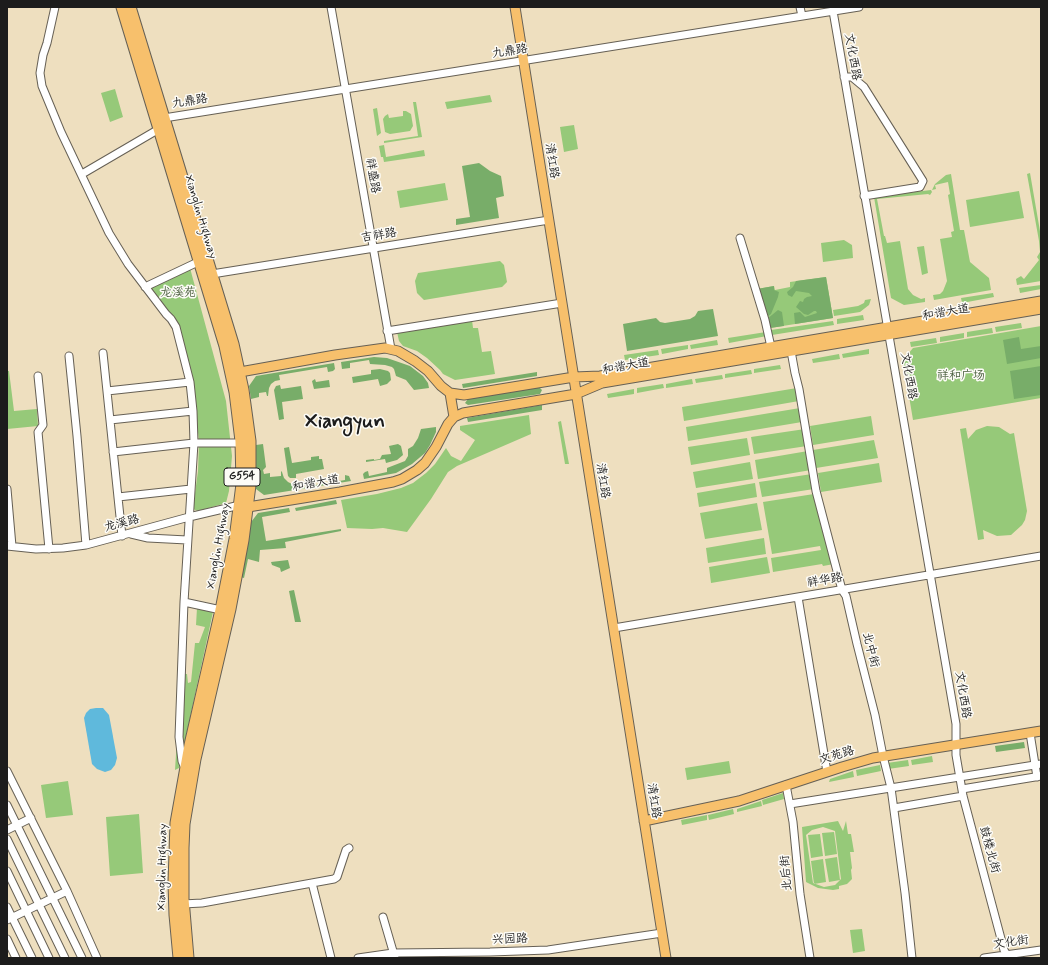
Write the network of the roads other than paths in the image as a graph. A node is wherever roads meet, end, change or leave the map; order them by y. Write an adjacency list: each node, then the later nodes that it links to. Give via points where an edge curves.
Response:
1 (55, 7): 14 (street, via 40,76)
2 (122, 7): 13 (highway, Xianglin Highway / G554)
3 (130, 7): 13 (highway, Xianglin Highway / G554)
4 (331, 7): 12 (street, 祥盛路)
5 (515, 7): 10 (main road, 清红路)
6 (800, 7): 9 (street)
7 (859, 7): 8 (street, 九鼎路)
8 (833, 11): 9 (street, 九鼎路); 11 (street, 文化西路)
9 (802, 16): 10 (street, 九鼎路)
10 (523, 61): 12 (street, 九鼎路); 16 (main road, 清红路)
11 (844, 76): 15 (street, 文化西路); 15 (street, via 852,77 864,87 923,181 920,187)
12 (345, 89): 13 (street, 九鼎路); 18 (street, 祥盛路)
13 (160, 122): 14 (street); 19 (highway, Xianglin Highway / G554); 20 (highway, Xianglin Highway / G554)
14 (82, 174): 21 (street, via 110,233)
15 (864, 196): 26 (street, 文化西路)
16 (549, 220): 18 (street, 吉祥路); 23 (main road, 清红路)
17 (740, 238): 27 (street)
18 (373, 248): 20 (street, 吉祥路); 25 (street, 祥盛路)
19 (200, 261): 20 (highway, Xianglin Highway / G554); 21 (street)
20 (208, 275): 32 (highway, Xianglin Highway / G554, via 233,344); 43 (highway, Xianglin Highway / G554, via 229,360)
21 (145, 287): 35 (street, via 176,327)
22 (1041, 301): 26 (main road, 和谐大道)
23 (562, 303): 25 (street); 34 (main road, 清红路)
24 (1041, 309): 26 (main road, 和谐大道)
25 (387, 330): 28 (street, 祥盛路)
26 (889, 331): 27 (main road, 和谐大道); 29 (main road, 和谐大道); 56 (street, 文化西路)
27 (772, 347): 34 (main road, 和谐大道, via 600,376)
28 (391, 349): 32 (main road, via 366,350); 37 (main road, via 420,364)
29 (791, 351): 38 (main road, 和谐大道, via 602,383); 57 (street, 北中街, via 816,491)
30 (103, 354): 36 (street)
31 (69, 356): 52 (street)
32 (240, 372): 48 (highway, Xianglin Highway / G554, via 250,441 250,469)
33 (38, 376): 54 (street, via 43,425 38,432)
34 (574, 377): 37 (main road, 和谐大道, via 464,395); 38 (main road, 清红路)
35 (190, 382): 36 (street); 39 (street)
36 (107, 391): 41 (street)
37 (450, 393): 40 (main road)
38 (576, 394): 40 (main road, 和谐大道, via 463,413); 61 (main road, 清红路)
39 (193, 411): 41 (street); 42 (street)
40 (454, 417): 48 (main road, 和谐大道, via 428,458 417,470 402,479 340,492)
41 (110, 420): 44 (street)
42 (194, 443): 43 (street); 44 (street); 46 (street)
43 (242, 443): 48 (highway, Xianglin Highway / G554)
44 (113, 452): 47 (street)
45 (7, 489): 53 (street)
46 (191, 489): 47 (street); 49 (street)
47 (118, 497): 50 (street)
48 (244, 506): 49 (street, 龙溪路); 60 (highway, Xianglin Highway / G554); 88 (highway, Xianglin Highway / G554, via 235,586 188,799 183,848)
49 (189, 517): 50 (street, 龙溪路); 51 (street)
50 (126, 535): 51 (street); 52 (street, 龙溪路)
51 (187, 540): 59 (street)
52 (86, 545): 54 (street, 龙溪路)
53 (9, 546): 54 (street, 龙溪路)
54 (49, 549)
55 (1041, 556): 56 (street, 祥华路)
56 (930, 575): 57 (street, 祥华路); 64 (street, 文化西路, via 956,724)
57 (842, 590): 58 (street, 祥华路); 65 (street, 北中街, via 846,596)
58 (798, 597): 61 (street, 祥华路); 69 (street)
59 (184, 602): 60 (street); 67 (street, via 179,737)
60 (221, 610): 67 (highway, Xianglin Highway / G554)
61 (614, 628): 79 (main road, 清红路)
62 (1041, 731): 63 (main road, 文苑路)
63 (1030, 733): 64 (main road, 文苑路); 66 (street)
64 (956, 745): 65 (main road, 文苑路); 71 (street, 鼓楼北街)
65 (883, 756): 69 (main road, 文苑路); 73 (street, 北中街)
66 (1038, 764): 70 (street); 71 (street)
67 (185, 768): 105 (highway, Xianglin Highway / G554, via 174,847)
68 (7, 771): 78 (street)
69 (826, 772): 72 (main road, 文苑路)
70 (1039, 776): 74 (street)
71 (960, 777): 73 (street); 74 (street, 鼓楼北街)
72 (786, 786): 75 (street, 北后街); 79 (main road, 文苑路, via 739,801)
73 (891, 788): 75 (street); 77 (street, 北中街)
74 (963, 793): 77 (street); 98 (street, 鼓楼北街, via 1000,936)
75 (790, 804): 110 (street, 北后街)
76 (7, 805): 80 (street)
77 (894, 808): 111 (street, 北中街)
78 (31, 818): 80 (street); 86 (street)
79 (644, 821): 94 (main road, 清红路)
80 (17, 825): 81 (street); 87 (street)
81 (7, 830)
82 (7, 839): 89 (street)
83 (349, 848): 85 (street, via 343,856 337,877)
84 (7, 871): 91 (street)
85 (312, 883): 88 (street, via 202,903); 107 (street)
86 (67, 891): 87 (street); 104 (street)
87 (52, 898): 89 (street); 103 (street)
88 (183, 904): 106 (highway, Xianglin Highway / G554)
89 (39, 905): 91 (street); 102 (street)
90 (7, 907): 93 (street)
91 (26, 911): 93 (street); 101 (street)
92 (383, 917): 97 (street)
93 (10, 919): 100 (street)
94 (662, 933): 97 (street, 兴园路, via 536,951); 109 (main road, 清红路)
95 (7, 939): 99 (street)
96 (1041, 950): 98 (street, 文化街)
97 (394, 956): 108 (street, 兴园路)
98 (1008, 957): 112 (street, 文化街)
99 (16, 958)
100 (32, 958)
101 (49, 958)
102 (65, 958)
103 (82, 958)
104 (97, 958)
105 (179, 958)
106 (188, 958)
107 (331, 958)
108 (358, 958)
109 (666, 958)
110 (810, 958)
111 (912, 958)
112 (984, 958)

